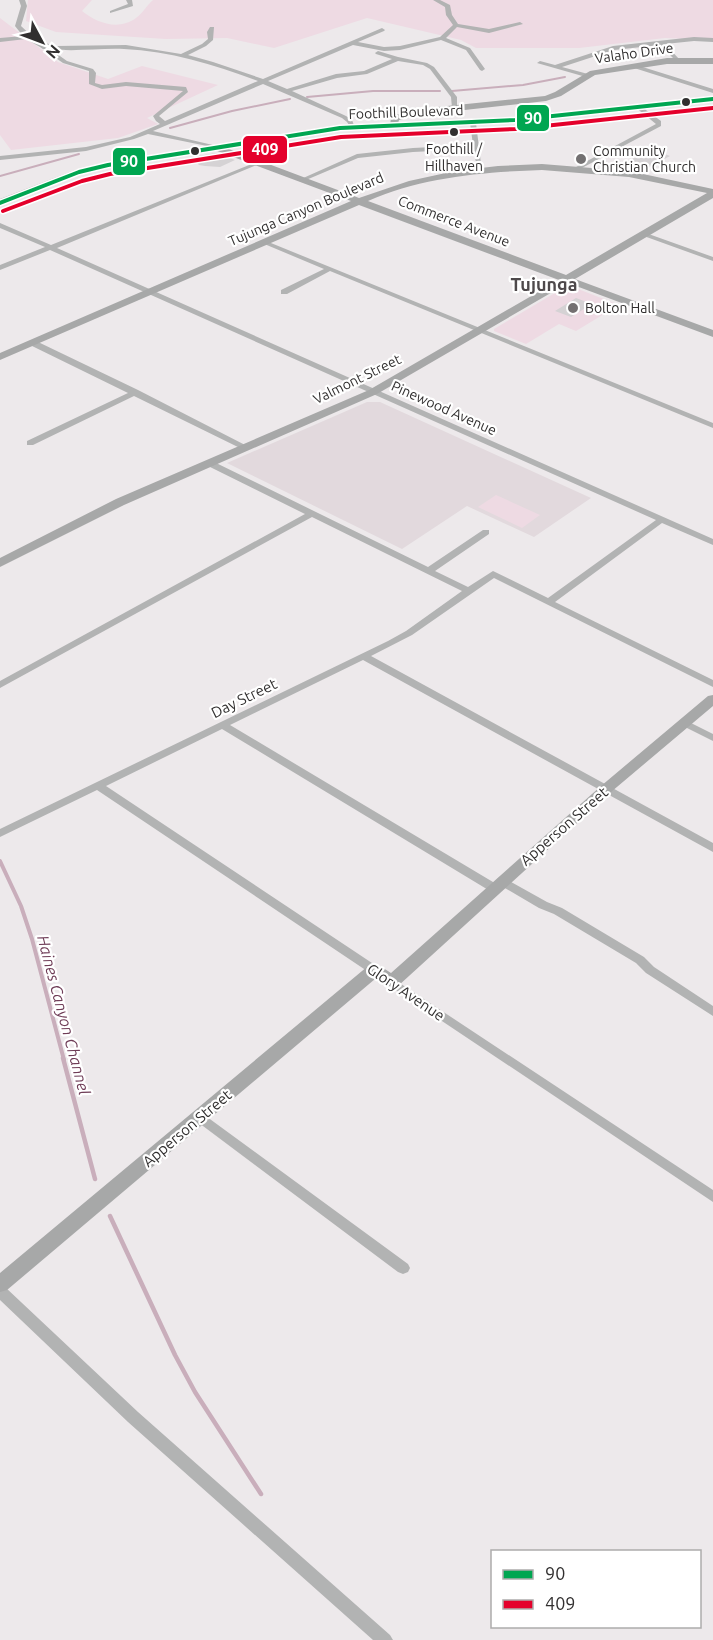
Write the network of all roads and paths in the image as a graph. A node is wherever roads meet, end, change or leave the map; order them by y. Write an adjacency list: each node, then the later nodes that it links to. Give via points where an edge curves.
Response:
1 (22, 0): 9 (street, via 18,26)
2 (129, 0): 4 (street, via 131,5)
3 (436, 0): 6 (street, via 448,6)
4 (112, 12)
5 (520, 24): 6 (street, via 489,32)
6 (456, 25): 10 (street)
7 (212, 28): 16 (street, via 211,39)
8 (382, 30): 13 (street)
9 (27, 37): 11 (street); 15 (street)
10 (442, 38): 13 (street, via 397,49); 23 (street, via 468,49)
11 (0, 40)
12 (713, 40): 14 (street)
13 (350, 44): 17 (street); 25 (street)
14 (662, 44): 18 (street); 22 (street, via 612,48)
15 (43, 46): 16 (street, via 125,47); 32 (street, via 65,62 90,70 95,86 184,88 186,91 179,99 156,116)
16 (183, 55): 25 (street)
17 (397, 59): 26 (street, via 364,73 336,76); 30 (street, via 432,68 454,97)
18 (676, 60): 19 (street, Valaho Drive); 21 (street, Valaho Drive)
19 (713, 61)
20 (540, 63): 22 (street)
21 (633, 66): 24 (street, Valaho Drive); 27 (street)
22 (556, 67): 24 (street)
23 (483, 69)
24 (586, 75): 30 (street, Valaho Drive, via 546,98)
25 (265, 82): 26 (street); 32 (street)
26 (287, 91): 34 (street, via 344,117)
27 (713, 91)
28 (713, 99): 29 (main road, Foothill Boulevard)
29 (637, 106): 31 (main road, Foothill Boulevard); 40 (street, via 659,125)
30 (455, 108): 33 (street, Valaho Drive, via 396,118)
31 (473, 123): 33 (main road, Foothill Boulevard); 37 (street)
32 (166, 124): 35 (street)
33 (394, 125): 34 (main road, Foothill Boulevard)
34 (353, 127): 36 (main road, Foothill Boulevard)
35 (148, 132): 36 (street, Commerce Avenue); 38 (street, via 112,144)
36 (215, 147): 39 (street, Commerce Avenue); 45 (main road, Foothill Boulevard, via 97,167)
37 (476, 147): 41 (street); 42 (street, via 357,156)
38 (0, 158)
39 (261, 162): 42 (street, Commerce Avenue); 49 (street)
40 (578, 168): 41 (street, Tujunga Canyon Boulevard); 43 (street, Tujunga Canyon Boulevard, via 642,175)
41 (480, 171): 44 (street, Tujunga Canyon Boulevard, via 410,184)
42 (304, 179): 44 (street, Commerce Avenue)
43 (713, 193): 47 (street, Valmont Street)
44 (361, 201): 48 (street, Tujunga Canyon Boulevard); 53 (street, Commerce Avenue)
45 (0, 203)
46 (0, 225): 49 (street, Pinewood Avenue)
47 (643, 234): 50 (street); 53 (street, Valmont Street)
48 (264, 242): 52 (street); 54 (street, Tujunga Canyon Boulevard)
49 (51, 248): 51 (street); 54 (street, Pinewood Avenue)
50 (713, 259)
51 (0, 268)
52 (329, 269): 55 (street); 56 (street)
53 (568, 279): 56 (street, Valmont Street); 57 (street, Commerce Avenue)
54 (148, 292): 58 (street, Tujunga Canyon Boulevard); 61 (street, Pinewood Avenue)
55 (284, 292)
56 (480, 330): 61 (street, Valmont Street); 62 (street)
57 (713, 334)
58 (33, 343): 59 (street, Tujunga Canyon Boulevard); 60 (street)
59 (0, 357)
60 (135, 392): 63 (street); 64 (street)
61 (373, 392): 64 (street, Valmont Street); 67 (street, Pinewood Avenue)
62 (713, 426)
63 (30, 443)
64 (245, 447): 65 (street, Valmont Street)
65 (209, 463): 66 (street); 70 (street, Valmont Street)
66 (311, 514): 71 (street); 76 (street)
67 (662, 519): 69 (street, Pinewood Avenue); 73 (street)
68 (486, 532): 71 (street)
69 (713, 542)
70 (0, 562)
71 (428, 571): 72 (street)
72 (469, 591): 73 (street, Day Street, via 493,574); 74 (street, Day Street, via 409,633)
73 (549, 602): 75 (street)
74 (363, 656): 79 (street, Day Street); 82 (street)
75 (713, 684)
76 (0, 685)
77 (713, 699): 78 (street, Apperson Street)
78 (685, 723): 80 (street); 82 (street, Apperson Street)
79 (223, 725): 81 (street, Day Street); 85 (street)
80 (713, 738)
81 (99, 786): 83 (street, Day Street); 86 (street, Glory Avenue)
82 (606, 789): 84 (street); 85 (street, Apperson Street)
83 (0, 833)
84 (713, 848)
85 (498, 885): 87 (street, Apperson Street); 88 (street, via 640,960)
86 (374, 970): 87 (street, Glory Avenue); 89 (street, Apperson Street)
87 (392, 982): 90 (street, Glory Avenue)
88 (713, 1012)
89 (199, 1117): 91 (street); 92 (street, Apperson Street)
90 (713, 1197)
91 (403, 1268)
92 (0, 1284)
93 (0, 1291): 94 (street, via 133,1417)
94 (385, 1640)

